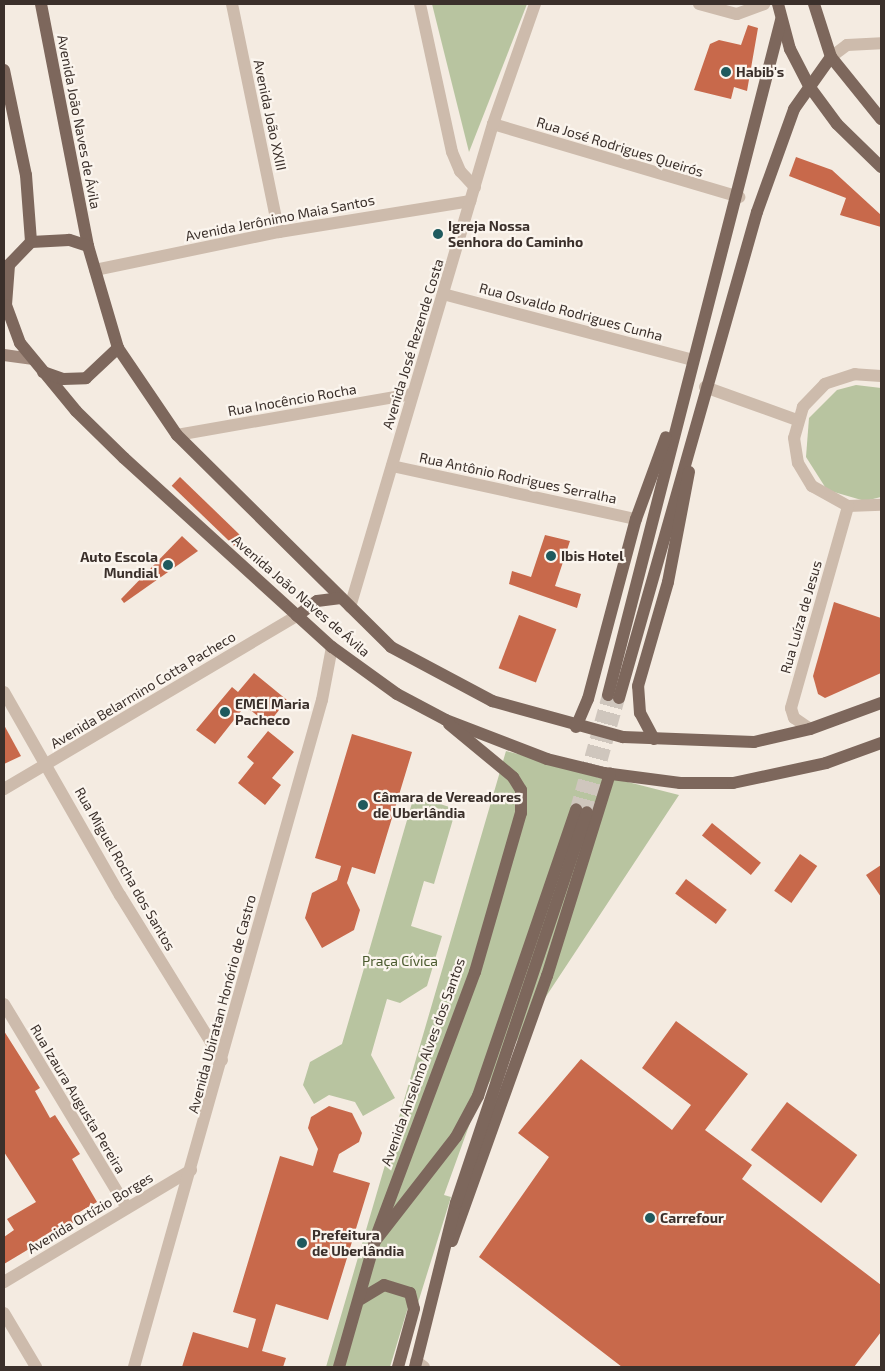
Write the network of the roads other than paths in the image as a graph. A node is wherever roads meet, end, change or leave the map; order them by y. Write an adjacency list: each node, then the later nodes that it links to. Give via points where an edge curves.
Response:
1 (41, 4): 22 (main road, Avenida João Naves de Ávila)
2 (232, 4): 20 (street, Avenida João XXIII)
3 (420, 4): 17 (street, via 452,152 460,171)
4 (535, 4): 15 (street, Avenida José Rezende Costa)
5 (699, 4): 6 (street, via 737,14)
6 (764, 4)
7 (778, 4): 9 (main road)
8 (814, 4): 11 (main road)
9 (781, 20): 13 (main road); 18 (main road)
10 (881, 43): 11 (street, via 847,45)
11 (832, 57): 13 (main road); 14 (main road)
12 (4, 70): 21 (main road, via 26,175)
13 (809, 86): 16 (main road, via 837,124); 33 (main road, via 794,109 757,212)
14 (881, 119)
15 (493, 124): 17 (street, Avenida José Rezende Costa); 18 (street, Rua José Rodrigues Queirós)
16 (881, 167)
17 (475, 187): 19 (street, Avenida José Rezende Costa)
18 (739, 197): 30 (main road)
19 (471, 201): 20 (street, Avenida Jerônimo Maia Santos); 25 (street, Avenida José Rezende Costa)
20 (279, 232): 24 (street, Avenida Jerônimo Maia Santos)
21 (31, 242): 22 (main road, via 69,240); 23 (main road)
22 (88, 246): 24 (main road)
23 (6, 266): 26 (main road)
24 (95, 270): 27 (main road)
25 (443, 294): 30 (street, Rua Osvaldo Rodrigues Cunha); 34 (street, Avenida José Rezende Costa)
26 (5, 307): 29 (main road, via 12,328)
27 (118, 348): 31 (main road, via 86,378 63,379); 38 (main road, Avenida João Naves de Ávila)
28 (4, 355): 29 (main road)
29 (32, 359): 31 (main road)
30 (692, 360): 35 (main road)
31 (41, 371): 44 (main road, Avenida João Naves de Ávila, via 124,458)
32 (881, 376): 37 (street, via 855,374 826,384 804,406)
33 (705, 387): 36 (main road); 37 (street)
34 (412, 394): 38 (street, Rua Inocêncio Rocha); 39 (street, Avenida José Rezende Costa)
35 (684, 395): 36 (main road, via 614,697); 42 (main road)
36 (700, 406): 51 (main road, via 668,582 638,686 640,712)
37 (797, 420): 41 (street, via 794,438 798,463 812,486)
38 (176, 435): 43 (main road, Avenida João Naves de Ávila)
39 (392, 466): 42 (street, Rua Antônio Rodrigues Serralha); 43 (street, Avenida José Rezende Costa)
40 (881, 505): 41 (street)
41 (848, 506): 50 (street, Rua Luíza de Jesus, via 791,708 794,718)
42 (636, 519): 49 (main road)
43 (345, 603): 44 (main road, via 317,601); 49 (main road, Avenida João Naves de Ávila, via 392,647 429,671 492,701)
44 (297, 616): 45 (main road, Avenida João Naves de Ávila); 53 (street, Avenida Belarmino Cotta Pacheco)
45 (332, 647): 48 (main road, Avenida João Naves de Ávila, via 394,692); 57 (street, Avenida Ubiratan Honório de Castro, via 322,700)
46 (4, 692): 53 (street, Rua Miguel Rocha dos Santos)
47 (881, 703): 50 (main road, Avenida João Naves de Ávila)
48 (446, 720): 54 (main road, Avenida João Naves de Ávila, via 573,766); 60 (main road, Avenida Anselmo Alves dos Santos, via 513,777 522,790 521,813 474,972)
49 (581, 728): 51 (main road, Avenida João Naves de Ávila, via 623,737)
50 (810, 729): 51 (main road, Avenida João Naves de Ávila, via 754,742)
51 (654, 739)
52 (881, 743): 54 (main road, Avenida João Naves de Ávila, via 826,763 733,783 680,783)
53 (46, 764): 55 (street, Avenida Belarmino Cotta Pacheco); 57 (street, Rua Miguel Rocha dos Santos, via 120,895)
54 (607, 774): 62 (main road, via 492,1136)
55 (4, 789)
56 (4, 1004): 59 (street, Rua Izaura Augusta Pereira)
57 (222, 1060): 58 (street, Avenida Ubiratan Honório de Castro)
58 (191, 1170): 59 (street, Avenida Ortízio Borges); 67 (street, Avenida Ubiratan Honório de Castro)
59 (127, 1208): 61 (street, Avenida Ortízio Borges)
60 (375, 1241): 62 (main road, via 456,1137 478,1096 582,811 488,1101); 63 (main road, Avenida Anselmo Alves dos Santos)
61 (4, 1282)
62 (434, 1282): 65 (main road)
63 (359, 1300): 68 (main road, Avenida Anselmo Alves dos Santos); 69 (main road, via 384,1285 410,1293 414,1310)
64 (4, 1313): 66 (street)
65 (418, 1365)
66 (36, 1367)
67 (134, 1367)
68 (339, 1367)
69 (398, 1367)

